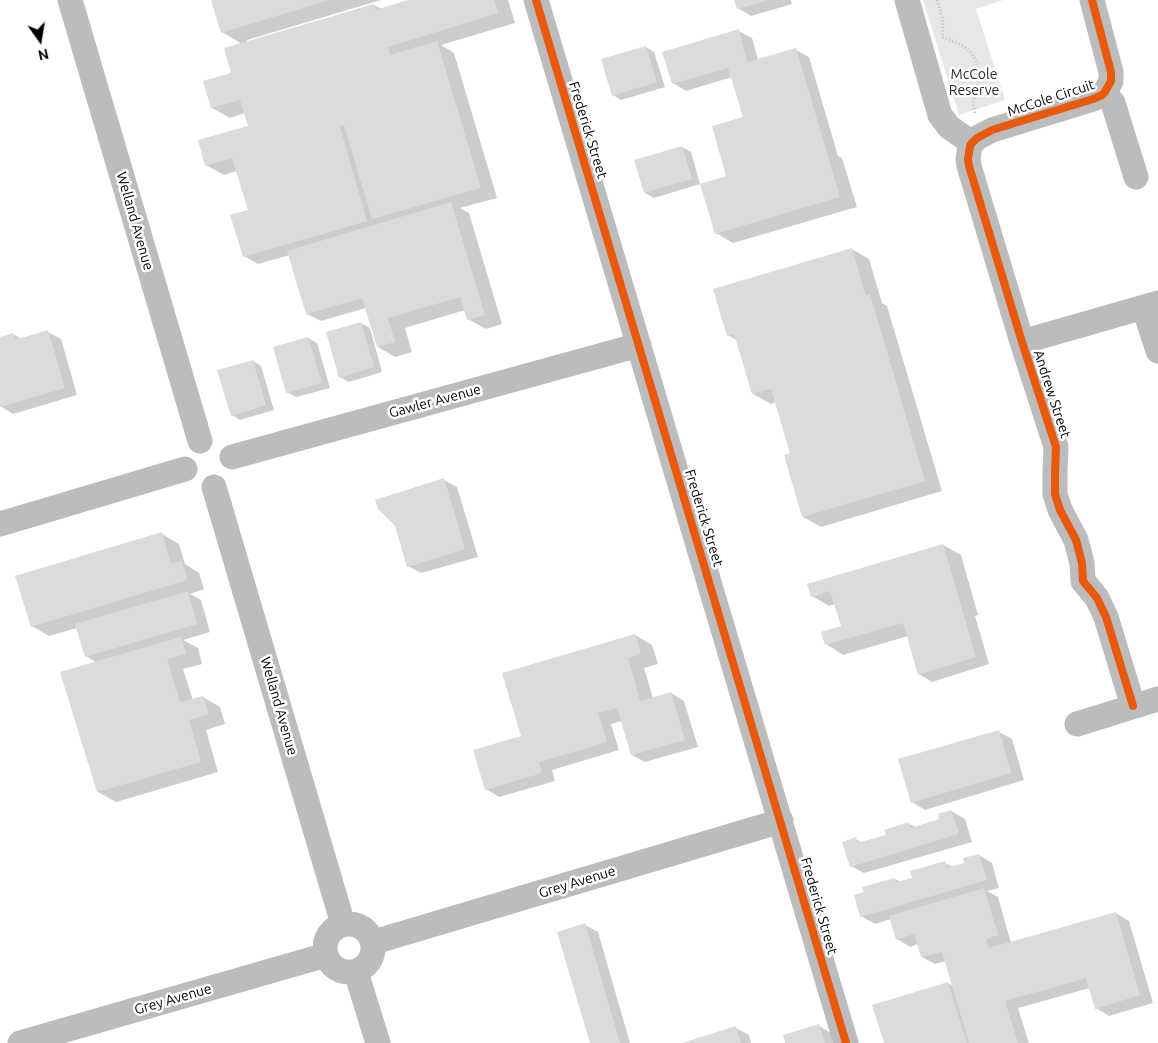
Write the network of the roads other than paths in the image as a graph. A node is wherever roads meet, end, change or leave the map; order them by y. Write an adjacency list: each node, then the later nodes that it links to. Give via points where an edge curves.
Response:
1 (70, 0): 12 (street, Welland Avenue)
2 (536, 0): 10 (street, Frederick Street)
3 (907, 0): 6 (street, via 940,116 949,128)
4 (1092, 0): 5 (street, McCole Circuit, via 1110,63 1111,81)
5 (1105, 92): 6 (street, McCole Circuit, via 1093,99 992,130 977,138); 7 (street, McCole Circuit, via 1113,103)
6 (974, 131): 9 (street, Andrew Street, via 968,153 969,166)
7 (1136, 177)
8 (1151, 306): 9 (street); 11 (street)
9 (1022, 342): 18 (street, Andrew Street, via 1056,447 1056,494 1060,510 1076,540 1083,581 1097,598 1106,618)
10 (639, 345): 13 (street, Gawler Avenue); 20 (street, Frederick Street)
11 (1158, 351)
12 (200, 441): 13 (street, via 217,441); 14 (street, via 187,453)
13 (232, 457): 15 (street, via 226,481)
14 (185, 469): 15 (street, via 191,481 198,486); 16 (street)
15 (214, 487): 21 (street, Welland Avenue)
16 (0, 524)
17 (1158, 699): 18 (street)
18 (1132, 706): 19 (street)
19 (1077, 724)
20 (781, 821): 22 (street, Grey Avenue); 27 (street, Frederick Street)
21 (343, 924): 22 (street, via 356,924 368,931); 23 (street, via 332,930 325,942)
22 (374, 942): 24 (street, via 373,955 367,965)
23 (326, 955): 24 (street, via 332,966 344,972); 25 (street, Grey Avenue)
24 (356, 972): 26 (street)
25 (20, 1043)
26 (378, 1043)
27 (846, 1043)

